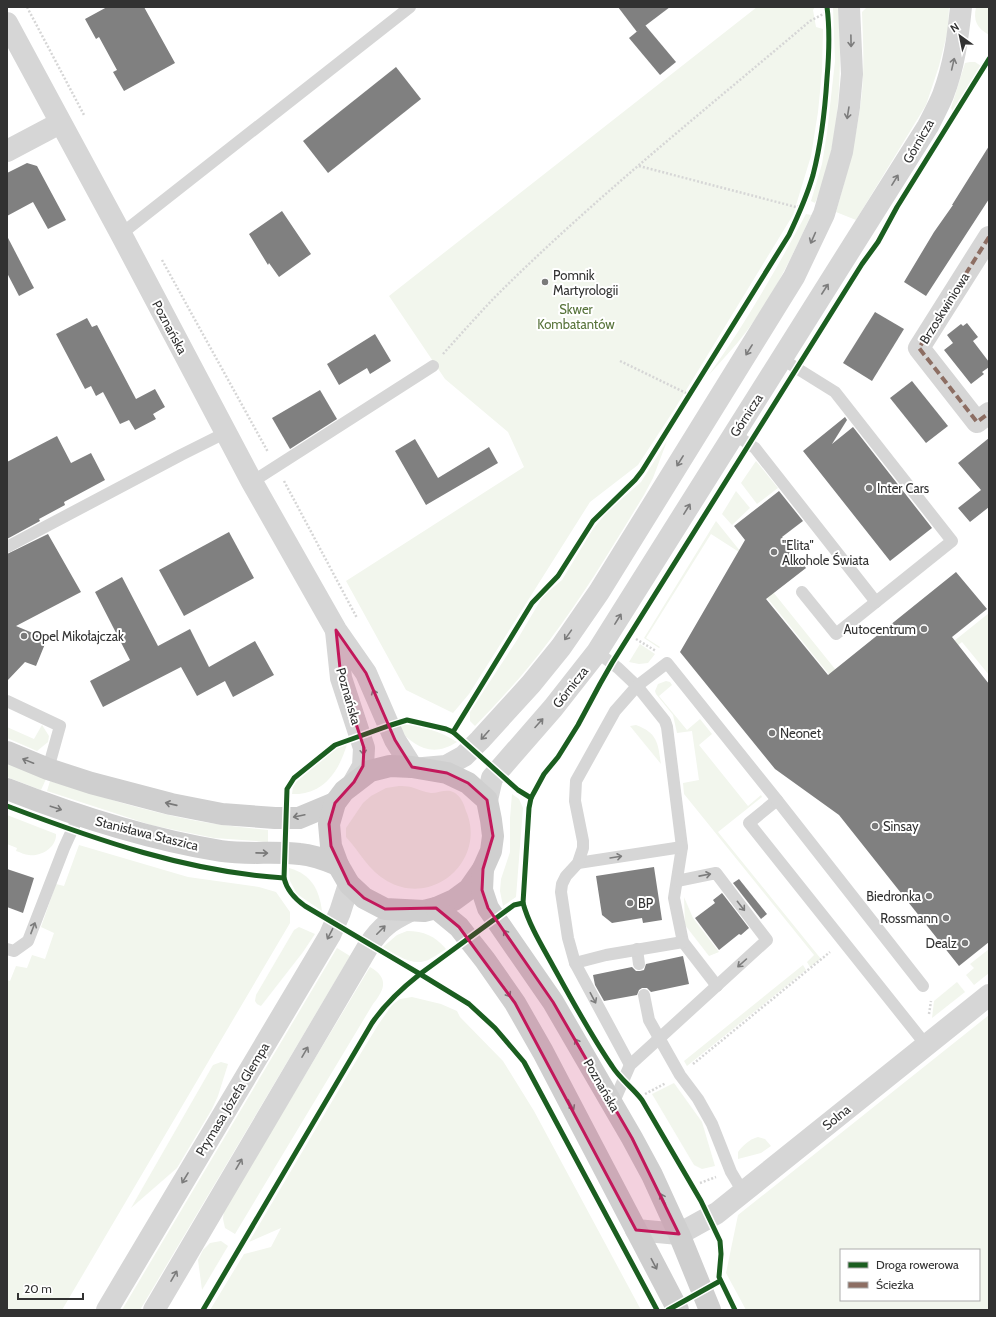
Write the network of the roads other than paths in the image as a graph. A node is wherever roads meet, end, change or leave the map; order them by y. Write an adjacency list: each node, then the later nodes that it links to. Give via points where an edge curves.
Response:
1 (410, 7): 7 (lane)
2 (849, 7): 23 (street, one-way to 23, via 852,74 842,152 824,214 794,277 598,592 561,647 531,684 464,756 446,766)
3 (961, 7): 9 (street, Górnicza, one-way to 3, via 928,126 943,96 952,68)
4 (7, 23): 5 (street, Poznańska)
5 (60, 122): 6 (street); 7 (street, Poznańska)
6 (7, 151)
7 (121, 234): 12 (street, Poznańska)
8 (989, 237): 11 (street, Brzoskwiniowa, via 919,348 977,422)
9 (782, 359): 13 (street, Górnicza); 17 (lane, via 835,392 952,542)
10 (433, 366): 14 (lane)
11 (989, 413)
12 (225, 433): 14 (street, Poznańska); 15 (lane)
13 (734, 434): 17 (lane, via 755,448); 19 (street, Górnicza, one-way to 13)
14 (252, 482): 18 (street, Poznańska)
15 (7, 547)
16 (802, 592): 17 (lane, via 836,634)
17 (876, 602)
18 (336, 630): 23 (street, Poznańska, one-way to 18, via 395,740 366,673); 25 (street, Poznańska, one-way to 25, via 341,678 364,748 363,766)
19 (597, 652): 20 (lane); 27 (street, Górnicza, one-way to 19, via 492,778 553,708)
20 (637, 686): 28 (lane, via 667,663); 31 (lane, via 667,727); 32 (lane, via 615,711 576,781 575,801 583,840)
21 (7, 702): 24 (lane, via 60,726)
22 (7, 752): 24 (main road, one-way to 22)
23 (417, 768): 25 (main road, via 390,766 370,771); 27 (main road, via 447,773 468,783)
24 (48, 769): 29 (main road, one-way to 24, via 299,818 222,814 171,804)
25 (354, 782): 29 (main road)
26 (7, 789): 30 (main road, Stanisława Staszica, one-way to 30)
27 (486, 800): 34 (main road, via 492,836 491,852)
28 (777, 800): 45 (lane); 49 (lane, via 749,824)
29 (335, 803): 33 (main road, via 329,824 331,846)
30 (79, 816): 33 (main road, Stanisława Staszica, one-way to 33, via 167,841 223,851 300,854); 40 (lane, one-way to 30, via 14,951 28,941)
31 (682, 847): 32 (lane, one-way to 31); 35 (lane)
32 (578, 863): 42 (lane, via 566,876 561,892 568,938)
33 (338, 865): 36 (main road)
34 (483, 869): 37 (main road, via 469,889 454,900); 51 (main road, Poznańska, one-way to 34, via 553,1002 488,908 482,890)
35 (677, 881): 39 (lane, via 674,898); 44 (lane, one-way to 44, via 716,873 767,940)
36 (349, 884): 38 (main road, via 364,898 385,909); 55 (street, Prymasa Józefa Glempa, one-way to 55, via 330,935)
37 (436, 908): 38 (main road); 53 (main road, one-way to 53, via 459,927 486,960 515,1003)
38 (410, 911): 56 (street, one-way to 38, via 369,945 389,922)
39 (683, 942): 41 (lane); 44 (lane)
40 (7, 949)
41 (637, 949): 42 (lane); 43 (lane)
42 (575, 963): 50 (lane, one-way to 50)
43 (639, 964)
44 (717, 986): 48 (lane)
45 (923, 986)
46 (644, 995): 48 (lane, via 649,1020)
47 (989, 995): 49 (street, Solna)
48 (659, 1039): 50 (lane); 52 (lane, via 712,1124 731,1172)
49 (926, 1045): 52 (street, Solna)
50 (630, 1066): 51 (lane)
51 (613, 1104): 54 (main road, Poznańska, one-way to 51, via 652,1175)
52 (743, 1192): 54 (street, Solna, via 717,1213)
53 (636, 1230): 54 (street); 57 (main road, one-way to 57)
54 (679, 1234): 58 (main road, Poznańska)
55 (108, 1310)
56 (154, 1310)
57 (678, 1310)
58 (710, 1310)

